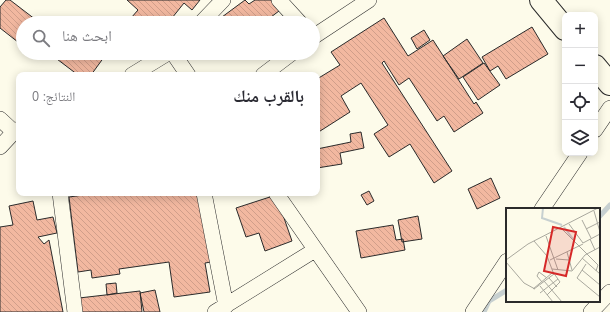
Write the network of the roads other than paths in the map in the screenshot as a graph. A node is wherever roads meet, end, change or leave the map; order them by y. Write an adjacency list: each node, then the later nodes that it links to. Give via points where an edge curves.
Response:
1 (223, 0): 5 (street)
2 (279, 0): 6 (street)
3 (369, 0): 8 (street)
4 (541, 0): 7 (highway)
5 (208, 16)
6 (294, 16)
7 (562, 25)
8 (320, 32)
9 (157, 60): 13 (street)
10 (178, 60): 14 (street)
11 (283, 60): 15 (street)
12 (598, 70): 16 (highway)
13 (137, 72)
14 (186, 72)
15 (268, 72)
16 (610, 84)
17 (610, 108): 19 (street)
18 (0, 119): 20 (street)
19 (598, 126)
20 (16, 130): 21 (street)
21 (1, 143)
22 (578, 156): 26 (street)
23 (60, 196): 31 (street)
24 (204, 196): 30 (street)
25 (278, 196): 27 (street)
26 (543, 208)
27 (315, 250): 30 (street); 32 (street)
28 (506, 262): 33 (street)
29 (610, 292): 34 (street)
30 (220, 309)
31 (75, 312)
32 (359, 312)
33 (473, 312)
34 (592, 312)

